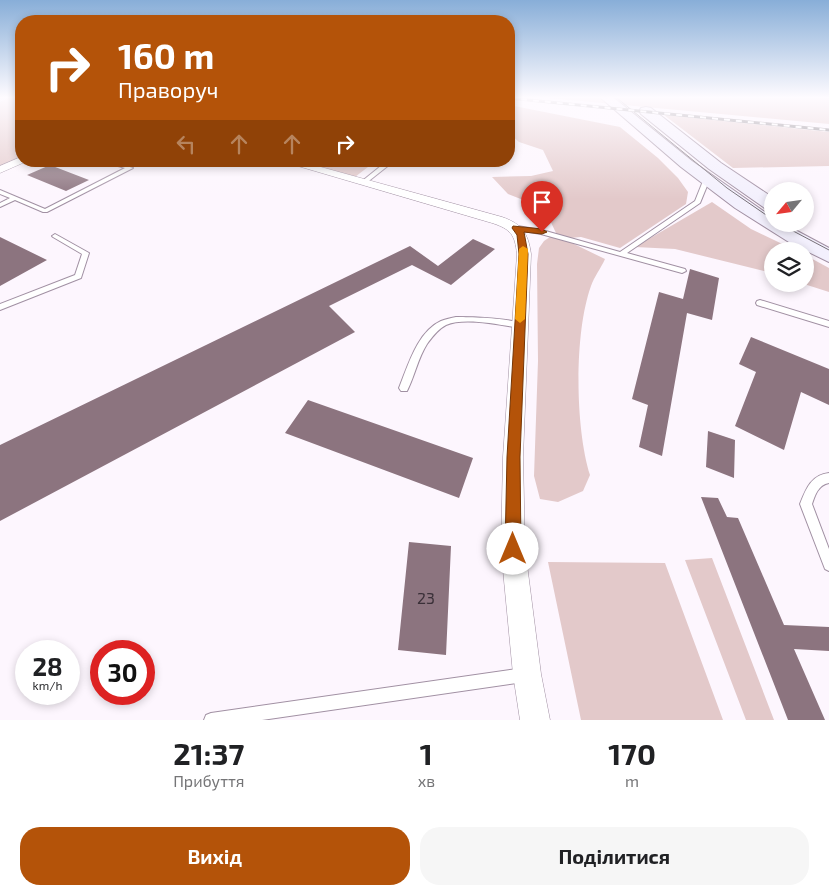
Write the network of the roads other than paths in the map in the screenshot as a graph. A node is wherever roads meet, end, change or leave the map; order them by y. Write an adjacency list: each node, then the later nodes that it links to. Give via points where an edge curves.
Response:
1 (647, 132): 8 (main road)
2 (672, 132): 12 (main road)
3 (15, 163): 7 (street)
4 (126, 167): 11 (lane, via 130,168 45,211)
5 (307, 167): 9 (street)
6 (384, 167): 9 (lane)
7 (0, 170)
8 (706, 181): 18 (lane, via 698,202); 19 (main road, via 772,226)
9 (364, 183): 14 (street)
10 (0, 192): 11 (lane)
11 (15, 198): 13 (lane)
12 (764, 200)
13 (0, 205)
14 (516, 228): 18 (lane); 24 (street, via 522,235 524,254)
15 (814, 230): 17 (main road)
16 (54, 236): 22 (lane, via 86,253 78,276)
17 (829, 238)
18 (621, 254): 20 (lane)
19 (829, 256)
20 (682, 271)
21 (760, 303): 23 (lane)
22 (0, 307)
23 (829, 324)
24 (520, 325): 25 (lane, via 463,318 436,326 415,358); 28 (street, via 513,457 513,549)
25 (404, 388)
26 (829, 478): 27 (lane, via 824,478 811,489 806,504)
27 (829, 565)
28 (527, 674): 29 (lane); 30 (street)
29 (211, 720)
30 (534, 720)

